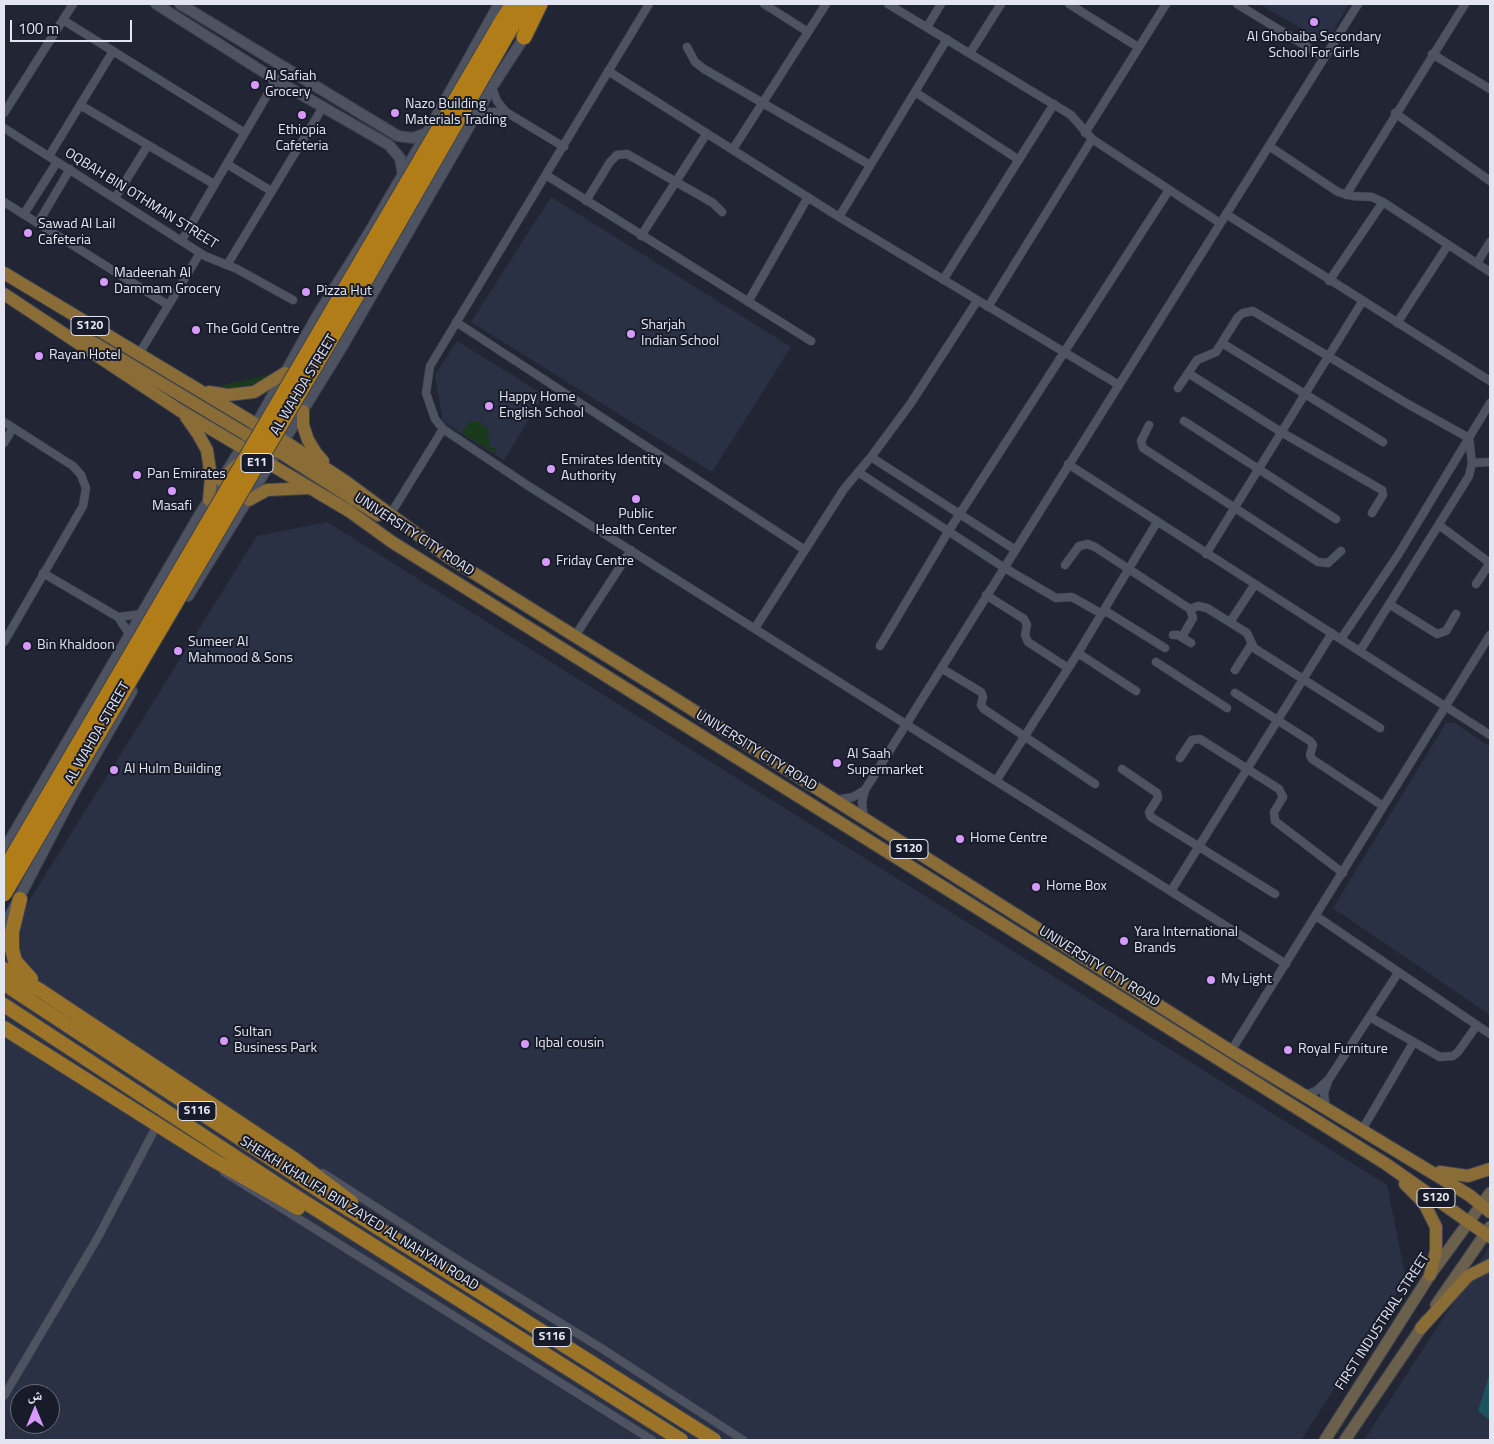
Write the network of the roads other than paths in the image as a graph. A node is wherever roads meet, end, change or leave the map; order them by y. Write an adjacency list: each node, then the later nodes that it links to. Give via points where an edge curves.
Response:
1 (73, 4): 21 (street)
2 (156, 4): 34 (street)
3 (180, 4): 41 (street)
4 (499, 4): 22 (street)
5 (503, 4): 22 (highway)
6 (514, 4): 22 (highway, AL WAHDA STREET / E11)
7 (527, 4): 22 (highway, AL WAHDA STREET / E11)
8 (540, 4): 25 (highway)
9 (547, 4): 25 (street)
10 (648, 4): 33 (street)
11 (764, 4): 24 (street)
12 (826, 4): 24 (street)
13 (888, 4): 23 (street)
14 (941, 4): 23 (street)
15 (1001, 4): 30 (street)
16 (1069, 4): 28 (street)
17 (1166, 4): 28 (street)
18 (1237, 4): 32 (street)
19 (1358, 4): 32 (street)
20 (1463, 4): 31 (street)
21 (63, 20): 29 (street); 44 (street)
22 (499, 27): 48 (street); 212 (highway, AL WAHDA STREET / E11, bridge); 215 (highway, AL WAHDA STREET / E11, bridge, via 354,300)
23 (927, 27): 26 (street)
24 (808, 32): 38 (street)
25 (524, 37): 35 (street)
26 (947, 39): 30 (street); 37 (street)
27 (687, 47): 38 (street, via 692,58 704,69)
28 (1138, 47): 50 (street)
29 (113, 51): 40 (street); 51 (street)
30 (970, 53): 39 (street)
31 (1432, 54): 36 (street); 45 (street)
32 (1324, 57): 54 (street)
33 (608, 71): 49 (street); 55 (street)
34 (276, 80): 42 (street); 51 (street)
35 (492, 87): 43 (street); 46 (street)
36 (1490, 89)
37 (915, 92): 58 (street); 61 (street)
38 (762, 104): 56 (street); 61 (street)
39 (1054, 104): 50 (street, via 1075,118); 58 (street)
40 (80, 105): 53 (street); 57 (street)
41 (346, 106): 42 (street, via 339,111); 48 (street, via 398,136 413,138)
42 (324, 107): 63 (street, via 389,144 400,158); 69 (street)
43 (506, 112): 46 (street, via 493,111); 55 (street)
44 (4, 113)
45 (1395, 113): 66 (street); 70 (street)
46 (475, 117): 117 (street)
47 (4, 128): 57 (street, OQBAH BIN OTHMAN STREET)
48 (427, 133): 63 (street)
49 (707, 133): 56 (street); 65 (street)
50 (1085, 133): 52 (street)
51 (245, 134): 60 (street)
52 (1092, 139): 68 (street); 99 (street)
53 (148, 145): 67 (street); 72 (street)
54 (1268, 146): 70 (street); 78 (street)
55 (564, 147): 64 (street)
56 (733, 149): 71 (street)
57 (49, 156): 59 (street, OQBAH BIN OTHMAN STREET)
58 (1019, 160): 91 (street)
59 (58, 162): 62 (street, OQBAH BIN OTHMAN STREET); 77 (street)
60 (227, 164): 67 (street); 69 (street)
61 (870, 165): 79 (street)
62 (70, 169): 72 (street, OQBAH BIN OTHMAN STREET); 80 (street)
63 (402, 175): 108 (street)
64 (546, 175): 73 (street); 100 (street)
65 (676, 181): 73 (street, via 632,156 622,154 610,162); 76 (street); 82 (street)
66 (1490, 181)
67 (214, 184): 83 (street)
68 (1169, 190): 81 (street); 105 (street)
69 (271, 191): 88 (street)
70 (1346, 195): 75 (street, via 1372,197)
71 (808, 197): 79 (street); 96 (street)
72 (115, 198): 83 (street, OQBAH BIN OTHMAN STREET)
73 (586, 201): 82 (street)
74 (4, 202): 77 (street)
75 (1383, 202): 85 (street); 92 (street)
76 (722, 212)
77 (24, 214): 80 (street)
78 (1226, 214): 81 (street); 92 (street)
79 (839, 216): 91 (street)
80 (38, 223): 98 (street)
81 (1220, 223): 111 (street)
82 (641, 236): 96 (street)
83 (182, 240): 86 (street, OQBAH BIN OTHMAN STREET)
84 (1490, 242): 87 (street)
85 (1448, 245): 87 (street); 101 (street)
86 (200, 253): 88 (street, OQBAH BIN OTHMAN STREET); 98 (street)
87 (1477, 263): 89 (street)
88 (227, 265): 94 (street, OQBAH BIN OTHMAN STREET)
89 (1490, 272)
90 (4, 273): 106 (main road, UNIVERSITY CITY ROAD / S120)
91 (944, 280): 95 (street)
92 (1329, 281): 97 (street)
93 (4, 294): 102 (main road, UNIVERSITY CITY ROAD / S120)
94 (293, 300)
95 (977, 300): 99 (street); 131 (street)
96 (748, 302): 103 (street)
97 (1362, 302): 101 (street); 107 (street)
98 (168, 305): 106 (street)
99 (988, 307): 105 (street)
100 (456, 322): 123 (street, via 430,366 427,380 429,406); 154 (street)
101 (1397, 322): 110 (street)
102 (67, 337): 116 (main road, UNIVERSITY CITY ROAD / S120); 125 (main road, via 94,343)
103 (810, 341)
104 (1222, 343): 107 (street, via 1238,316 1253,311); 109 (street, via 1216,352 1197,360); 114 (street)
105 (1064, 352): 111 (street); 146 (street)
106 (139, 354): 113 (main road, UNIVERSITY CITY ROAD / S120)
107 (1328, 357): 114 (street); 126 (street)
108 (285, 373): 113 (main road, via 254,392 228,395); 120 (street)
109 (1188, 373): 112 (street); 124 (street)
110 (1490, 382)
111 (1119, 385): 134 (street)
112 (1178, 388)
113 (203, 391): 120 (main road, UNIVERSITY CITY ROAD / S120)
114 (1306, 393): 124 (street); 127 (street)
115 (1490, 403): 126 (street)
116 (179, 410): 130 (main road, UNIVERSITY CITY ROAD / S120); 141 (main road, via 207,450 211,477)
117 (303, 411): 129 (street); 139 (main road, via 303,425 311,447)
118 (1184, 421): 136 (street)
119 (4, 422): 122 (street)
120 (256, 424): 125 (street); 129 (main road, UNIVERSITY CITY ROAD / S120)
121 (1149, 425): 143 (street, via 1140,441 1143,448)
122 (13, 428): 128 (street); 161 (street, via 73,466 83,480 86,498 83,506)
123 (443, 429): 145 (street); 153 (street)
124 (1281, 432): 136 (street); 144 (street, via 1382,490 1383,495)
125 (249, 436): 129 (main road); 130 (street)
126 (1469, 438): 133 (street); 179 (street, via 1398,555)
127 (1383, 442)
128 (4, 443)
129 (281, 446): 130 (main road); 135 (street); 139 (main road, UNIVERSITY CITY ROAD / S120); 150 (main road, via 380,516)
130 (246, 451): 135 (main road, UNIVERSITY CITY ROAD / S120); 138 (main road)
131 (871, 457): 137 (street); 146 (street)
132 (1490, 462): 133 (street)
133 (1472, 463): 149 (street, via 1469,476)
134 (1068, 464): 148 (street); 152 (street)
135 (270, 465): 140 (main road, UNIVERSITY CITY ROAD / S120); 142 (street)
136 (1258, 470): 143 (street); 147 (street)
137 (858, 472): 151 (street); 154 (street)
138 (221, 480): 141 (street)
139 (345, 481): 145 (main road, UNIVERSITY CITY ROAD / S120)
140 (310, 488): 142 (main road, via 267,490); 242 (main road, UNIVERSITY CITY ROAD / S120)
141 (209, 500): 168 (street)
142 (249, 500): 217 (street, via 174,619 72,796)
143 (1235, 508): 155 (street, via 1318,562 1332,562); 156 (street)
144 (1372, 513)
145 (390, 514): 150 (main road, UNIVERSITY CITY ROAD / S120)
146 (960, 514): 151 (street); 152 (street)
147 (1336, 519)
148 (1157, 522): 156 (street); 160 (street)
149 (1439, 525): 157 (street); 165 (street)
150 (408, 528): 177 (main road, UNIVERSITY CITY ROAD / S120, via 448,557)
151 (948, 532): 159 (street); 183 (street)
152 (1014, 549): 159 (street)
153 (630, 550): 172 (street); 177 (street)
154 (805, 550): 172 (street)
155 (1341, 551)
156 (1206, 554): 162 (street)
157 (1490, 563): 163 (street)
158 (1065, 565): 160 (street, via 1075,549 1088,544)
159 (1003, 567): 164 (street); 167 (street, via 1056,598 1072,597)
160 (1130, 568): 166 (street); 167 (street)
161 (43, 574): 170 (street); 180 (street)
162 (1255, 584): 171 (street); 173 (street)
163 (1476, 584)
164 (986, 595): 188 (street); 189 (street, via 1022,617 1026,622 1028,642)
165 (1389, 604): 169 (street, via 1437,634 1446,631); 185 (street)
166 (1190, 609): 171 (street, via 1203,606); 178 (street, via 1193,618)
167 (1103, 612): 184 (street); 186 (street)
168 (142, 614): 170 (street); 174 (street)
169 (1456, 614)
170 (118, 617): 174 (street)
171 (1230, 622): 182 (street, via 1248,635)
172 (755, 628): 197 (street)
173 (1332, 634): 179 (street); 191 (street)
174 (130, 635): 211 (street)
175 (1172, 635): 178 (street)
176 (1490, 635): 194 (street)
177 (575, 636): 207 (main road, UNIVERSITY CITY ROAD / S120)
178 (1182, 637): 181 (street)
179 (1341, 639): 185 (street)
180 (4, 642)
181 (1191, 643)
182 (1251, 645): 190 (street); 191 (street)
183 (880, 646)
184 (1165, 648)
185 (1360, 651): 194 (street)
186 (1078, 654): 189 (street); 192 (street)
187 (1156, 662): 195 (street)
188 (941, 668): 197 (street); 200 (street, via 981,692 984,709)
189 (1068, 668): 200 (street)
190 (1235, 670)
191 (1304, 679): 196 (street); 198 (street)
192 (1136, 691)
193 (1235, 693): 196 (street)
194 (1445, 705): 199 (street); 208 (street)
195 (1227, 708)
196 (1278, 720): 203 (street); 208 (street, via 1312,742 1312,760)
197 (906, 724): 204 (street); 206 (street)
198 (1380, 728)
199 (1490, 735)
200 (1024, 736): 204 (street); 205 (street)
201 (1180, 758): 203 (street, via 1192,740 1198,738)
202 (1122, 769): 210 (street, via 1157,793 1151,817)
203 (1248, 769): 210 (street); 213 (street, via 1281,791 1282,800 1273,815 1277,823)
204 (996, 781): 214 (street)
205 (1095, 784)
206 (865, 790): 207 (street); 209 (street, via 862,802)
207 (832, 800): 209 (main road, UNIVERSITY CITY ROAD / S120)
208 (1383, 806): 213 (street)
209 (864, 820): 233 (main road, UNIVERSITY CITY ROAD / S120)
210 (1199, 847): 214 (street); 216 (street)
211 (4, 850)
212 (4, 871)
213 (1342, 873): 219 (street)
214 (1171, 892): 222 (street)
215 (4, 894)
216 (1275, 894)
217 (20, 899): 218 (street); 226 (highway, via 11,938 13,954)
218 (14, 912): 220 (highway); 221 (street)
219 (1316, 916): 222 (street); 224 (street)
220 (4, 922)
221 (4, 927)
222 (1286, 964): 233 (street)
223 (4, 969): 226 (highway)
224 (1398, 973): 228 (street); 229 (street)
225 (6, 985): 249 (highway, SHEIKH KHALIFA BIN ZAYED AL NAHYAN ROAD / S116)
226 (41, 991): 235 (highway)
227 (4, 1005): 246 (highway, SHEIKH KHALIFA BIN ZAYED AL NAHYAN ROAD / S116)
228 (1370, 1018): 232 (street); 234 (street)
229 (1477, 1025): 231 (street); 232 (street, via 1453,1056 1440,1057)
230 (6, 1031): 238 (highway)
231 (1490, 1034)
232 (1413, 1043): 239 (street)
233 (1231, 1051): 236 (main road, UNIVERSITY CITY ROAD / S120)
234 (1329, 1079): 236 (street, via 1316,1091); 237 (street, via 1324,1094)
235 (194, 1094): 249 (highway, via 323,1180); 257 (street, via 214,1101 382,1212)
236 (1303, 1096): 237 (main road, UNIVERSITY CITY ROAD / S120)
237 (1326, 1110): 239 (main road, UNIVERSITY CITY ROAD / S120)
238 (157, 1125): 240 (highway); 253 (street, via 97,1239)
239 (1362, 1130): 241 (main road, UNIVERSITY CITY ROAD / S120)
240 (215, 1161): 246 (highway, via 319,1218); 254 (street, via 235,1181 309,1224)
241 (1419, 1163): 243 (main road, via 1459,1176); 245 (main road, UNIVERSITY CITY ROAD / S120)
242 (1386, 1164): 247 (main road, UNIVERSITY CITY ROAD / S120); 251 (main road, via 1424,1203 1433,1218 1437,1243)
243 (1490, 1169)
244 (1490, 1194): 245 (main road, FIRST INDUSTRIAL STREET)
245 (1486, 1208): 247 (main road, FIRST INDUSTRIAL STREET)
246 (334, 1220): 255 (highway, SHEIKH KHALIFA BIN ZAYED AL NAHYAN ROAD / S116)
247 (1469, 1220): 248 (main road, UNIVERSITY CITY ROAD / S120); 251 (main road, FIRST INDUSTRIAL STREET)
248 (1489, 1232): 252 (main road)
249 (390, 1234): 256 (highway, SHEIKH KHALIFA BIN ZAYED AL NAHYAN ROAD / S116)
250 (1490, 1265): 252 (main road, via 1468,1276)
251 (1430, 1274): 258 (main road, FIRST INDUSTRIAL STREET)
252 (1422, 1328): 259 (main road)
253 (4, 1396)
254 (652, 1440)
255 (681, 1440)
256 (714, 1440)
257 (743, 1440)
258 (1325, 1440)
259 (1345, 1440)

